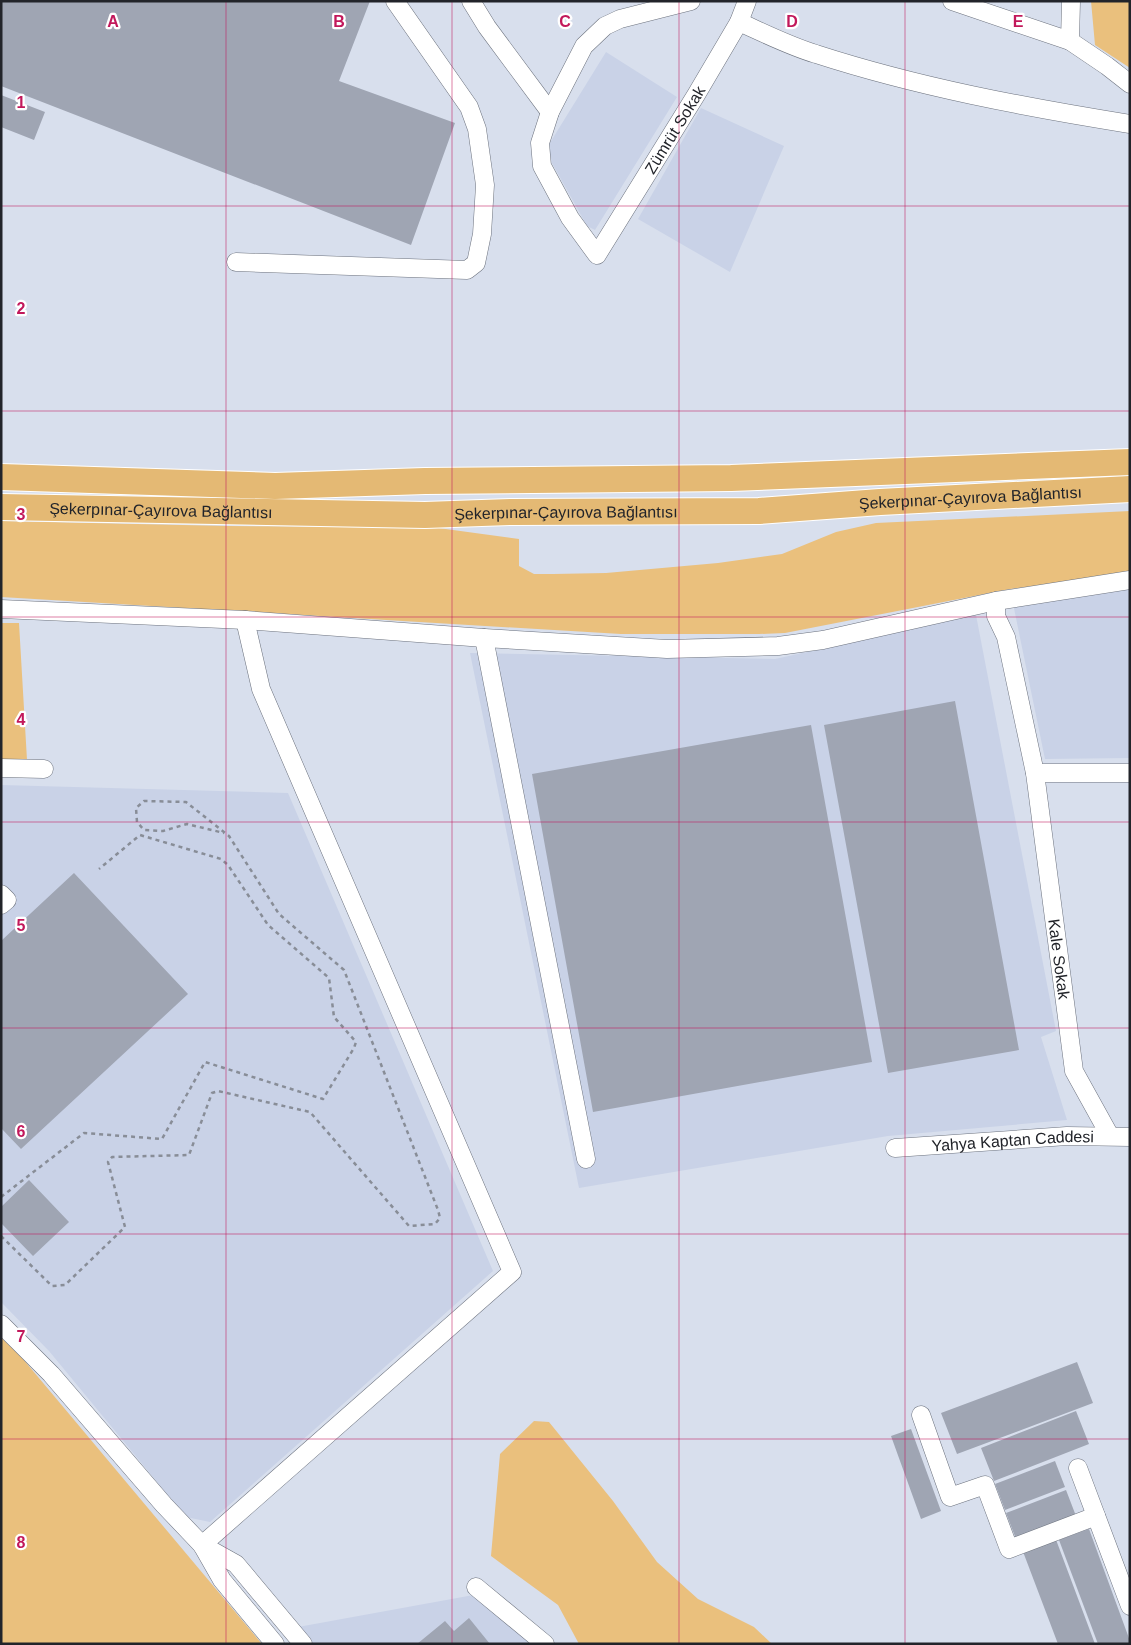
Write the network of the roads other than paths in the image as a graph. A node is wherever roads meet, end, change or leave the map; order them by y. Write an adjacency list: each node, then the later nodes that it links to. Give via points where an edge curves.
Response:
1 (395, 1): 12 (street, via 469,107 477,129 485,185 482,234 476,263 467,270)
2 (471, 1): 10 (street)
3 (747, 1): 7 (street, Zümrüt Sokak)
4 (952, 1): 8 (street)
5 (1071, 1): 8 (street)
6 (683, 2): 10 (street, via 605,26 584,46)
7 (739, 22): 10 (street, Zümrüt Sokak, via 597,255 570,218 542,166 540,143); 11 (street, via 814,54 892,76 1039,110)
8 (1070, 41): 9 (street)
9 (1130, 84)
10 (550, 112)
11 (1130, 124)
12 (236, 262)
13 (1130, 462): 15 (highway, Şekerpınar-Çayırova Bağlantısı, via 731,478 275,486)
14 (1, 477): 15 (highway)
15 (122, 481): 16 (highway)
16 (1, 483)
17 (1130, 489): 18 (highway, Şekerpınar-Çayırova Bağlantısı, via 759,511 425,515)
18 (1, 507)
19 (1130, 580): 20 (street)
20 (996, 601): 23 (street, via 823,640 778,646 667,648); 26 (street, Kale Sokak, via 996,616 1006,637)
21 (1, 610): 22 (street)
22 (245, 620): 23 (street); 38 (street, via 262,689 512,1272)
23 (484, 638): 33 (street)
24 (1, 768): 25 (street)
25 (44, 769)
26 (1035, 773): 27 (street); 30 (street, Kale Sokak, via 1074,1071)
27 (1130, 773)
28 (1, 894): 29 (street, via 7,900)
29 (1, 905)
30 (1110, 1136): 31 (street, Yahya Kaptan Caddesi); 32 (street, Yahya Kaptan Caddesi)
31 (1130, 1136)
32 (895, 1148)
33 (586, 1159)
34 (1, 1324): 38 (street, via 51,1374 164,1505)
35 (920, 1415): 37 (street, via 950,1496 985,1484 1009,1549)
36 (1078, 1468): 37 (street)
37 (1096, 1516): 40 (street)
38 (202, 1544): 41 (street, via 222,1580); 42 (street, via 236,1564)
39 (476, 1587): 43 (street)
40 (1130, 1606)
41 (275, 1644)
42 (303, 1644)
43 (545, 1644)

